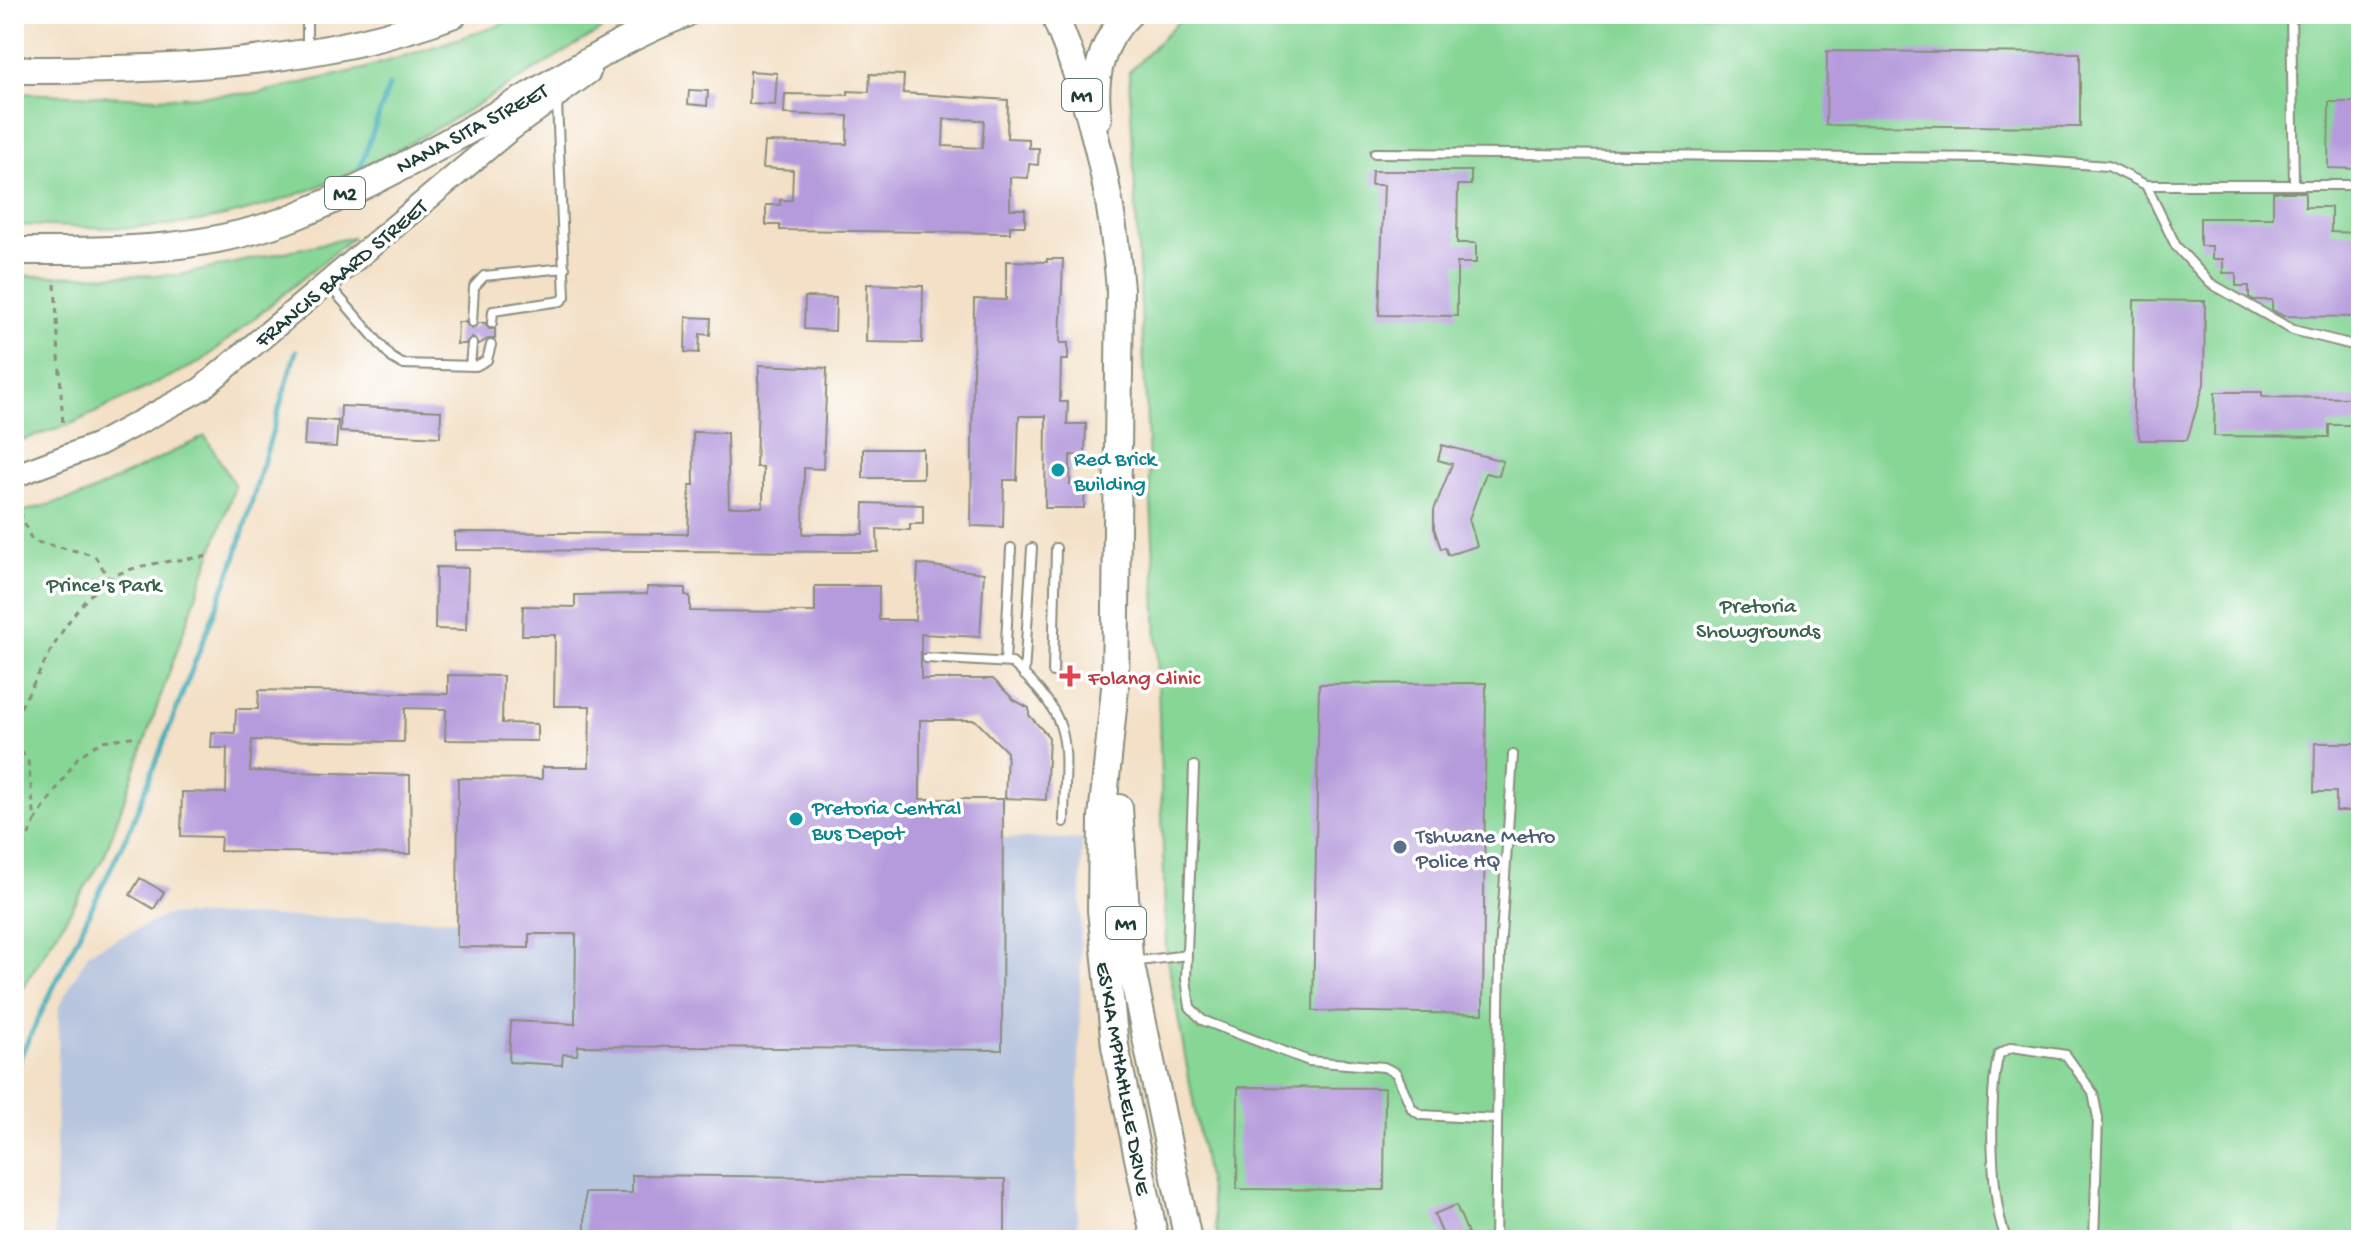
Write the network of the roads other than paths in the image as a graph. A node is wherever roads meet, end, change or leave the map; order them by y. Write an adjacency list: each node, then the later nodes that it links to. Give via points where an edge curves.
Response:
1 (307, 14): 8 (lane)
2 (454, 14): 8 (main road, via 378,39)
3 (685, 14): 7 (main road, NANA SITA STREET / M2)
4 (1054, 14): 12 (main road, ES'KIA MPHAHLELE DRIVE / M1)
5 (1129, 14): 12 (main road, via 1106,44 1099,69 1097,110)
6 (2291, 14): 13 (lane)
7 (644, 30): 10 (street, FRANCIS BAARD STREET); 16 (main road, NANA SITA STREET / M2, via 452,140 294,217 189,244 135,251)
8 (307, 53): 9 (main road, via 202,66)
9 (14, 70)
10 (557, 97): 17 (lane); 18 (street, FRANCIS BAARD STREET, via 507,132)
11 (1375, 153): 14 (lane, via 2056,160 2108,166)
12 (1107, 177): 33 (main road, ES'KIA MPHAHLELE DRIVE / M1, via 1120,289)
13 (2294, 183): 14 (lane); 15 (lane)
14 (2146, 185): 23 (lane, via 2176,246 2210,283 2293,330)
15 (2361, 185)
16 (14, 251)
17 (565, 268): 19 (lane, via 484,276 474,287); 20 (lane, via 561,301 493,311)
18 (327, 283): 24 (lane, via 392,358 412,366); 25 (street, FRANCIS BAARD STREET, via 201,389 99,444)
19 (472, 322)
20 (492, 323)
21 (472, 344): 24 (lane)
22 (491, 345): 24 (lane, via 487,360)
23 (2361, 347)
24 (470, 366)
25 (14, 476)
26 (1011, 548): 30 (lane)
27 (1032, 548): 32 (lane)
28 (1056, 548): 31 (lane)
29 (927, 658): 30 (lane)
30 (1005, 661): 32 (lane)
31 (1053, 672)
32 (1024, 675): 36 (lane, via 1061,720)
33 (1115, 688): 38 (main road, M1, via 1120,854); 40 (main road, ES'KIA MPHAHLELE DRIVE / M1, via 1102,831 1104,962 1115,1046)
34 (1513, 755): 39 (lane)
35 (1194, 766): 37 (lane)
36 (1064, 822)
37 (1187, 955): 38 (lane); 39 (lane, via 1190,1007 1202,1020 1309,1061 1384,1067 1396,1073 1412,1109 1421,1115)
38 (1130, 963): 41 (main road, M1)
39 (1496, 1119): 42 (lane)
40 (1155, 1240)
41 (1188, 1240)
42 (1495, 1240)
43 (2007, 1240): 44 (lane, via 1995,1192 1993,1089 1999,1054 2012,1047 2066,1055 2093,1093 2098,1118)
44 (2094, 1240)

